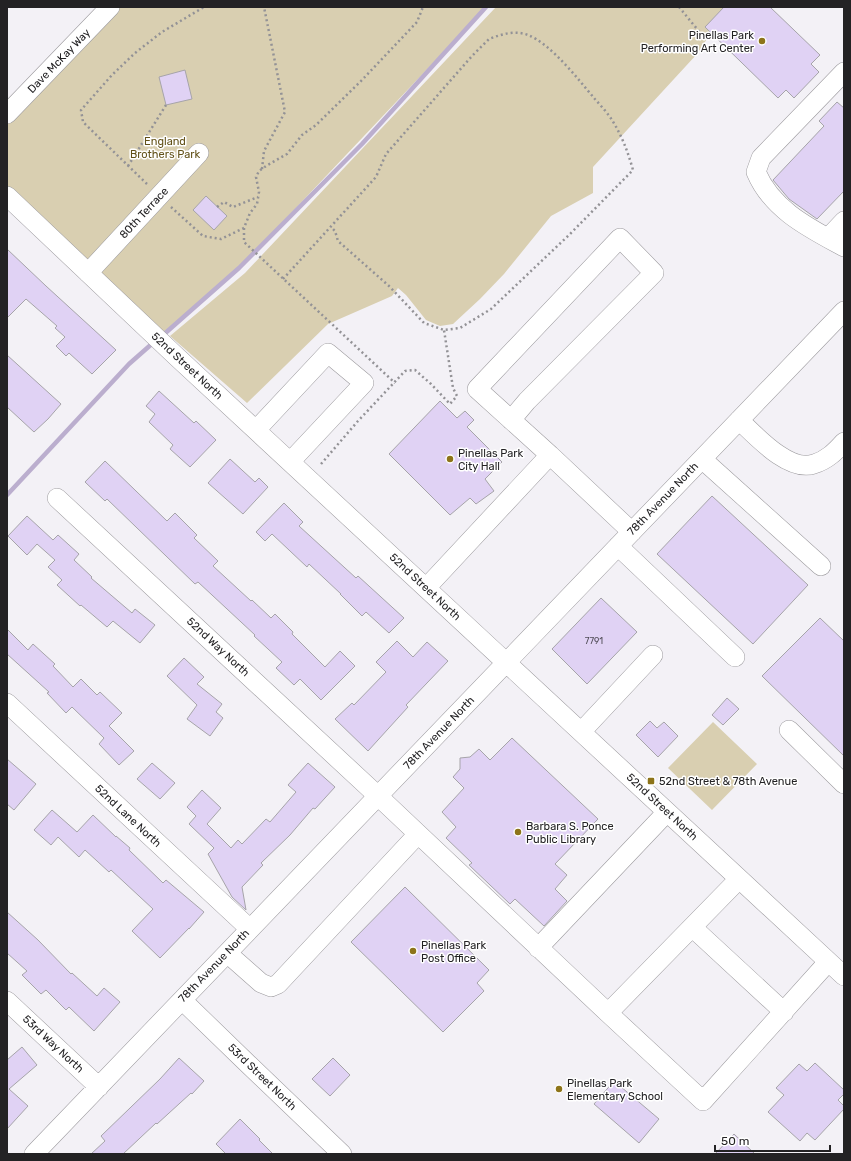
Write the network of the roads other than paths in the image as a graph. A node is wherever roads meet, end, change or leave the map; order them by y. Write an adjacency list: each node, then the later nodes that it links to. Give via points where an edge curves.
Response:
1 (110, 7): 3 (street, Dave McKay Way)
2 (844, 72): 7 (street, via 761,158 756,172 774,202 801,223)
3 (7, 114)
4 (199, 153): 9 (street, 80th Terrace)
5 (7, 196): 9 (street, 52nd Street North)
6 (844, 221): 7 (street)
7 (828, 238): 8 (street)
8 (844, 247)
9 (88, 273): 13 (street, 52nd Street North)
10 (844, 311): 12 (street, 78th Avenue North)
11 (511, 420): 11 (street, via 654,273 620,238 477,389); 15 (street)
12 (739, 420): 14 (street, via 784,459 799,465 813,465 832,455); 16 (street, 78th Avenue North)
13 (256, 430): 17 (street, 52nd Street North); 17 (street, via 328,353 364,383)
14 (844, 442)
15 (550, 455): 19 (street); 22 (street)
16 (702, 459): 19 (street, 78th Avenue North); 21 (street)
17 (290, 462): 22 (street, 52nd Street North)
18 (57, 498): 30 (street, 52nd Way North)
19 (632, 532): 20 (street, 78th Avenue North)
20 (618, 546): 24 (street); 25 (street, 78th Avenue North)
21 (821, 566)
22 (426, 588): 25 (street, 52nd Street North)
23 (653, 655): 28 (street)
24 (735, 657)
25 (506, 663): 28 (street, 52nd Street North); 30 (street, 78th Avenue North)
26 (7, 703): 35 (street, 52nd Lane North)
27 (789, 730): 29 (street)
28 (581, 732): 31 (street, 52nd Street North)
29 (844, 784)
30 (378, 796): 32 (street, 52nd Way North); 35 (street, 78th Avenue North)
31 (666, 812): 33 (street, 52nd Street North); 36 (street)
32 (418, 834): 36 (street, 52nd Way North); 37 (street, via 278,984 271,987 261,983)
33 (739, 879): 34 (street); 38 (street, 52nd Street North)
34 (692, 927): 42 (street); 43 (street)
35 (250, 929): 37 (street, 78th Avenue North)
36 (538, 948): 43 (street, 52nd Way North)
37 (227, 953): 40 (street, 78th Avenue North)
38 (828, 962): 39 (street, 52nd Street North); 42 (street)
39 (844, 976)
40 (182, 1000): 44 (street, 78th Avenue North); 46 (street, 53rd Street North)
41 (7, 1001): 44 (street, 53rd Way North)
42 (784, 1012): 43 (street, 52nd Way North, via 703,1101)
43 (608, 1014)
44 (99, 1087): 45 (street, 78th Avenue North)
45 (34, 1154)
46 (342, 1154)

